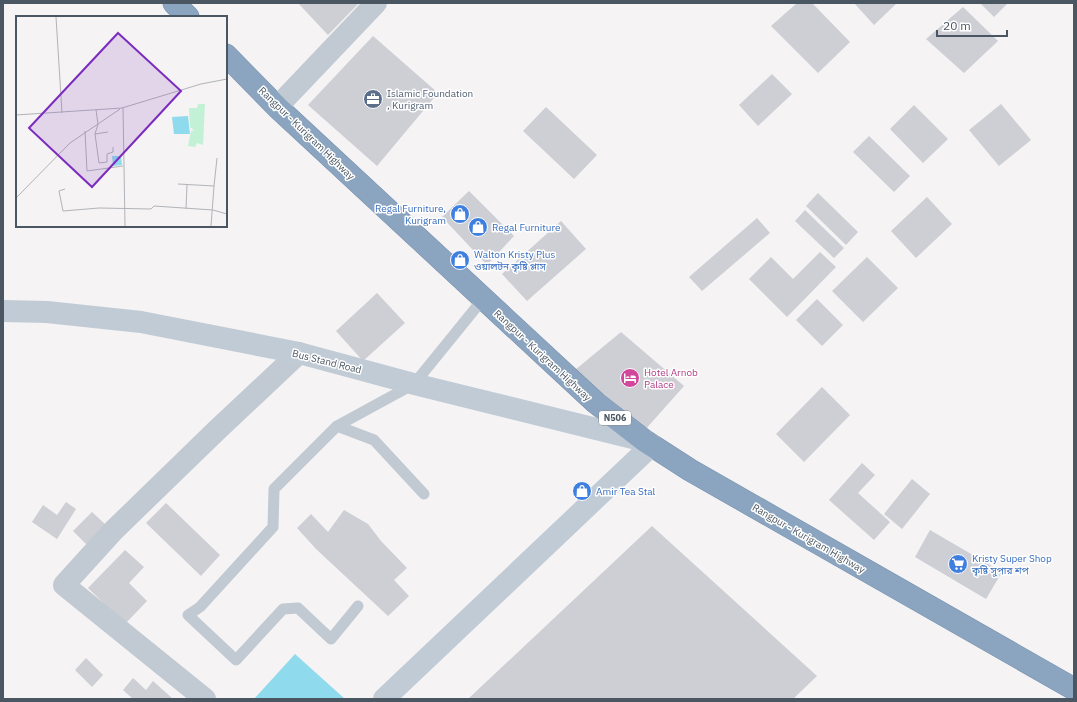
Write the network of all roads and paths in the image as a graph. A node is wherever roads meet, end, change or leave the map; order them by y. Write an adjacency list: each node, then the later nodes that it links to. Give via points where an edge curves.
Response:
1 (174, 3): 3 (highway)
2 (376, 3): 5 (street)
3 (187, 16)
4 (227, 56): 5 (highway, Rangpur - Kurigram Highway / N506)
5 (277, 107): 6 (highway, Rangpur - Kurigram Highway / N506)
6 (483, 299): 9 (lane); 11 (highway, Rangpur - Kurigram Highway / N506, via 596,403)
7 (3, 310): 8 (street, Bus Stand Road, via 141,322)
8 (299, 353): 9 (street, Bus Stand Road); 15 (street, via 113,531 64,586)
9 (414, 384): 10 (lane); 11 (street, Bus Stand Road)
10 (337, 426): 12 (lane, via 374,440); 13 (lane, via 274,489 273,527 200,608 188,615 236,660 283,609 298,608 331,639)
11 (648, 443): 14 (highway, Rangpur - Kurigram Highway / N506, via 696,474); 16 (street)
12 (424, 494)
13 (358, 606)
14 (1074, 689)
15 (205, 699)
16 (384, 699)

